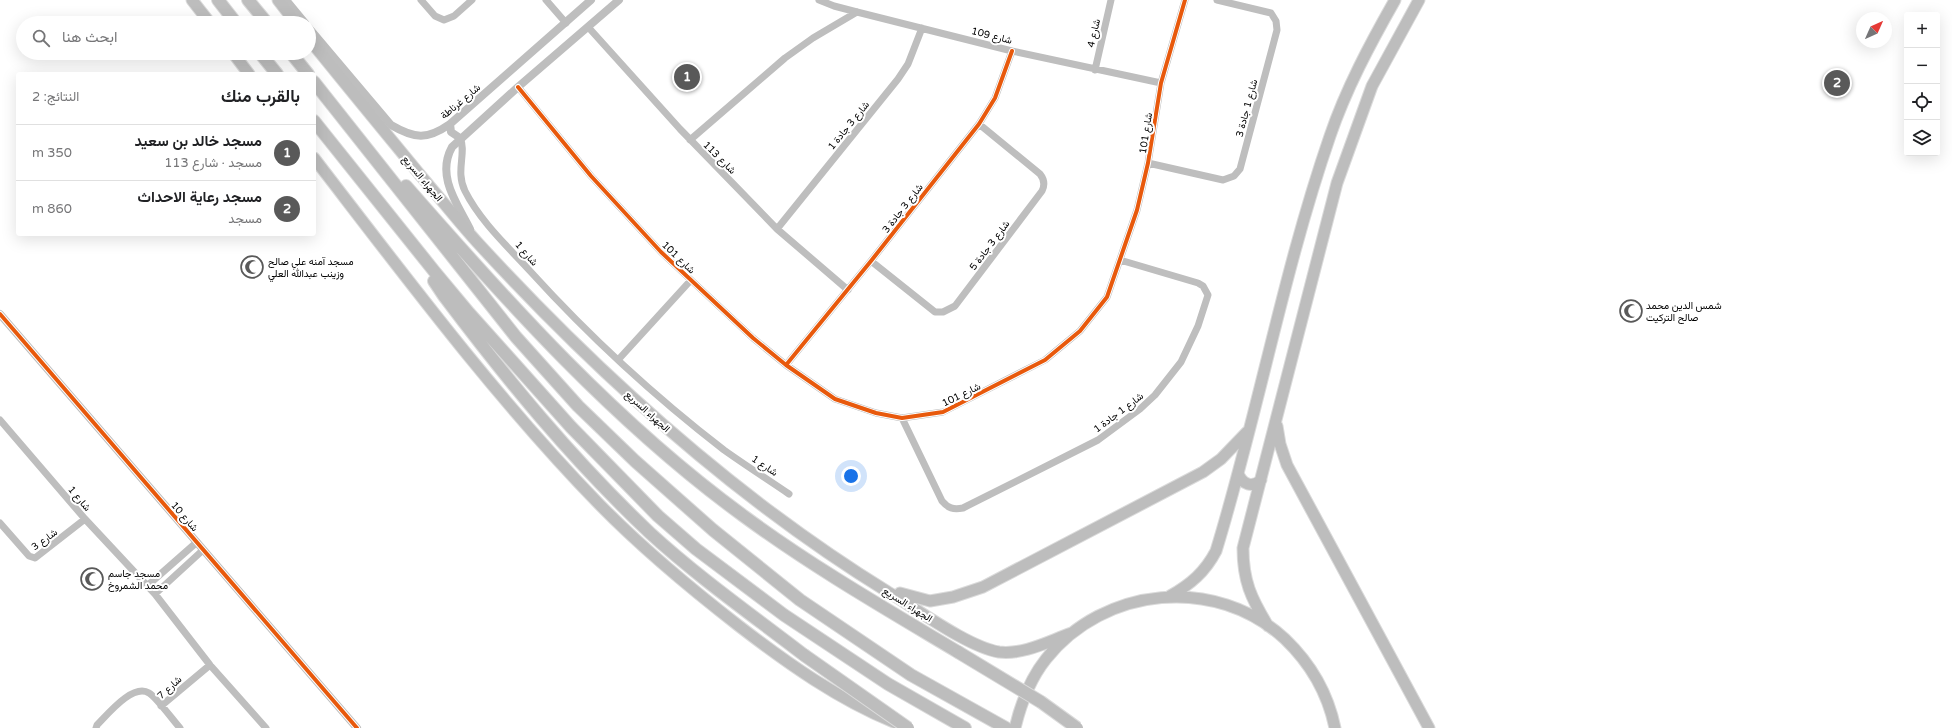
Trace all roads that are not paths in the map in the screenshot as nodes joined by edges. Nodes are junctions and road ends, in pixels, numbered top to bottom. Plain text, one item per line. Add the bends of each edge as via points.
1 (192, 0) edge
2 (218, 0) edge
3 (248, 0) edge
4 (278, 0) edge
5 (286, 0) edge
6 (421, 0) edge
7 (472, 0) edge
8 (546, 0) edge
9 (591, 0) edge
10 (619, 0) edge
11 (819, 0) edge
12 (1111, 0) edge
13 (1185, 0) edge
14 (1217, 0) edge
15 (1395, 0) edge
16 (1419, 0) edge
17 (856, 12) junction
18 (205, 16) edge
19 (231, 16) edge
20 (261, 16) edge
21 (291, 16) edge
22 (299, 16) edge
23 (566, 23) junction
24 (589, 28) junction
25 (922, 28) junction
26 (316, 36) edge
27 (316, 47) edge
28 (1012, 50) junction
29 (238, 60) edge
30 (266, 60) edge
31 (297, 60) edge
32 (1095, 70) junction
33 (247, 72) edge
34 (275, 72) edge
35 (306, 72) edge
36 (316, 83) edge
37 (316, 84) edge
38 (1161, 84) junction
39 (518, 87) junction
40 (316, 123) edge
41 (450, 124) junction
42 (979, 124) junction
43 (460, 138) junction
44 (690, 140) junction
45 (316, 161) edge
46 (1148, 163) junction
47 (777, 229) junction
48 (476, 241) junction
49 (420, 253) junction
50 (1120, 260) junction
51 (871, 261) junction
52 (691, 280) junction
53 (848, 290) junction
54 (0, 314) edge
55 (618, 360) junction
56 (786, 365) junction
57 (902, 418) junction
58 (0, 420) edge
59 (1276, 421) junction
60 (1249, 430) junction
61 (1238, 474) junction
62 (1261, 480) junction
63 (789, 494) dead end
64 (85, 519) junction
65 (0, 523) edge
66 (197, 542) junction
67 (203, 550) junction
68 (148, 586) junction
69 (878, 586) junction
70 (155, 594) junction
71 (1170, 596) junction
72 (1268, 626) junction
73 (1072, 632) junction
74 (210, 665) junction
75 (161, 706) junction
76 (96, 728) edge
77 (180, 728) edge
78 (266, 728) edge
79 (357, 728) edge
80 (908, 728) edge
81 (965, 728) edge
82 (1006, 728) edge
83 (1015, 728) edge
84 (1077, 728) edge
85 (1335, 728) edge
86 (1429, 728) edge

1 - 18 main road
2 - 19 highway
3 - 20 highway
4 - 21 main road
5 - 22 street
6 - 7 street via 435,16 444,20 454,16
8 - 23 street
9 - 23 street, شارع غرناطة
10 - 24 street
11 - 17 street, شارع 109
12 - 32 street, شارع 4
13 - 38 street, شارع 101
14 - 46 street, شارع 1 جادة 3 via 1271,13 1277,24 1240,169 1234,176 1223,180
15 - 60 main road via 1358,68 1330,135
16 - 59 main road via 1372,86 1336,183
17 - 25 street, شارع 109
17 - 44 street via 785,58
23 - 41 street, شارع غرناطة
24 - 39 street
24 - 44 street, شارع 113
25 - 28 street, شارع 109
25 - 47 street, شارع 3 جادة 1 via 908,64 898,79
26 - 41 street, شارع غرناطة via 391,125 409,134 424,136
27 - 48 main road, الجهراء السريع
28 - 32 street, شارع 109
28 - 42 street, شارع 3 جادة 3 via 995,98
29 - 33 main road
30 - 34 highway
31 - 35 highway
32 - 38 street, شارع 109
36 - 84 highway, bridge via 495,287 635,428 744,517 801,557 1041,702
37 - 82 highway via 516,337 578,406 635,461 776,582 911,675
38 - 46 street, شارع 101
39 - 43 street
39 - 52 street, شارع 101 via 591,176 661,252
40 - 49 highway
41 - 43 street via 451,132
42 - 51 street, شارع 3 جادة 3
42 - 51 street, شارع 3 جادة 5 via 1040,174 1044,185 955,306 943,312 935,312
43 - 48 street via 450,151 445,173 455,201
43 - 55 street, شارع 1 via 460,179 474,206 573,319
44 - 47 street, شارع 113
45 - 80 main road via 439,318 549,450 600,505 642,545 723,614 771,650 871,713
46 - 50 street, شارع 101 via 1137,210
47 - 53 street, شارع 113
48 - 69 main road, الجهراء السريع via 559,328 636,401 718,472 794,530
49 - 80 highway, bridge via 444,296 514,388 556,437 651,534 727,598
49 - 81 highway via 469,313 556,410 658,516 696,549 814,635 888,684
50 - 57 street, شارع 101 via 1107,297 1080,331 1045,360 943,412
50 - 57 street, شارع 1 جادة 1 via 1198,283 1208,295 1198,326 1181,362 1155,395 1107,434 955,510 947,507 942,501
51 - 53 street, شارع 3 جادة 3
52 - 55 street
52 - 56 street, شارع 101
53 - 56 street, شارع 3 جادة 3
54 - 66 street, شارع 10
55 - 63 street, شارع 1 via 654,394 725,450
56 - 57 street, شارع 101 via 835,399 876,413
58 - 64 street, شارع 1
59 - 62 main road
59 - 86 main road via 1287,465
60 - 61 main road
60 - 69 main road via 1221,459 1203,472 983,587 953,597 930,601 912,598
61 - 62 main road via 1242,481 1250,485
61 - 71 main road via 1216,551 1194,581
62 - 72 main road via 1243,548 1243,568 1249,590
64 - 65 street, شارع 3 via 35,558 29,556
64 - 68 street, شارع 1
66 - 67 street, شارع 10
66 - 68 street
67 - 70 street
67 - 79 street, شارع 10
68 - 70 street, شارع 1
69 - 73 main road, الجهراء السريع via 963,638 999,652 1021,652
70 - 74 street, شارع 1
71 - 72 main road via 1196,597 1222,603 1246,612
71 - 73 main road via 1128,602 1089,620
72 - 85 main road via 1291,645 1310,668 1324,694
73 - 83 main road via 1045,660 1035,676 1026,693
74 - 75 street, شارع 7
74 - 78 street, شارع 1
75 - 76 street via 150,693 141,690 132,692
75 - 77 street, شارع 7

